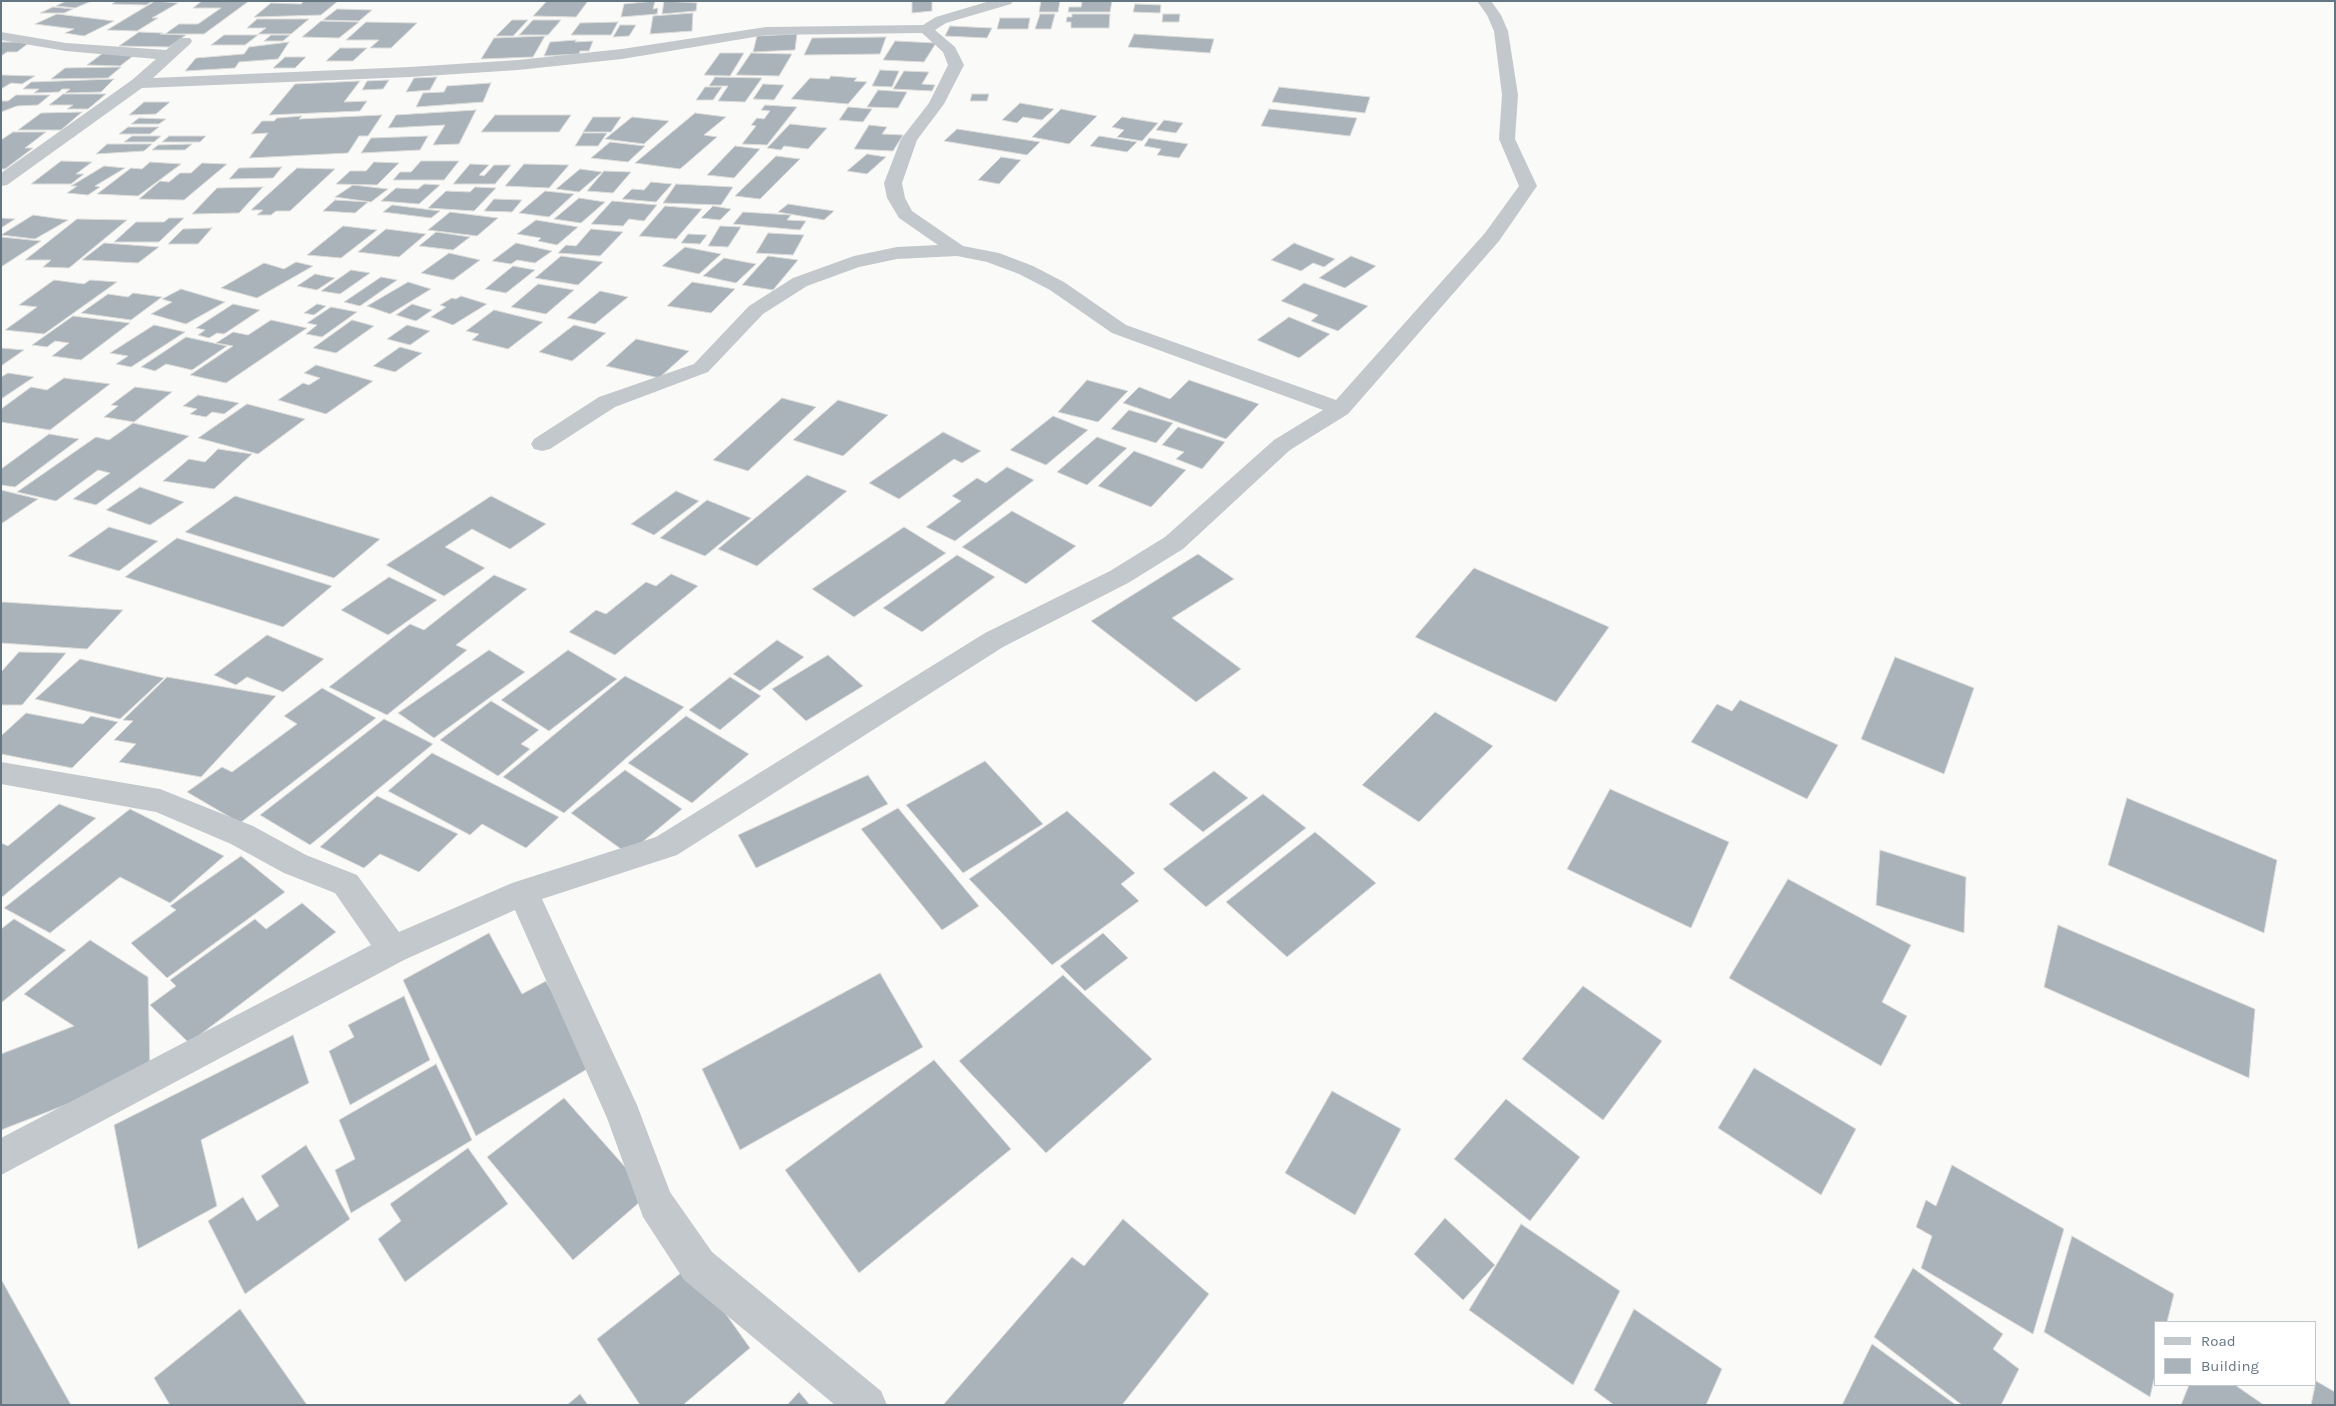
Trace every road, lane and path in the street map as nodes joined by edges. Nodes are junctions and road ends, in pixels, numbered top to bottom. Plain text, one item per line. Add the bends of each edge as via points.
1 (1006, 1) edge
2 (1484, 1) edge
3 (926, 29) junction
4 (1, 36) edge
5 (185, 41) dead end
6 (167, 55) junction
7 (138, 83) junction
8 (1, 181) edge
9 (957, 250) junction
10 (1340, 409) junction
11 (542, 444) dead end
12 (1, 772) edge
13 (523, 892) junction
14 (393, 950) junction
15 (1, 1157) edge
16 (867, 1405) edge

1 - 3 street via 941,20
2 - 10 street via 1501,31 1510,95 1507,139 1528,186 1492,237
3 - 7 street via 766,31 622,54 518,65
3 - 9 street via 950,50 956,65 936,104 909,139 893,183 904,214
4 - 6 street via 66,47
5 - 6 street
6 - 7 street
7 - 8 street
9 - 10 street via 992,257 1026,270 1057,286 1119,329
9 - 11 street via 897,253 854,262 800,282 756,310 701,368 607,402
10 - 13 street via 1282,446 1174,543 1119,577 994,640 666,846
12 - 14 street via 160,801 242,835 295,864 346,884
13 - 14 street
13 - 16 street via 624,1117 656,1204 698,1266
14 - 15 street

